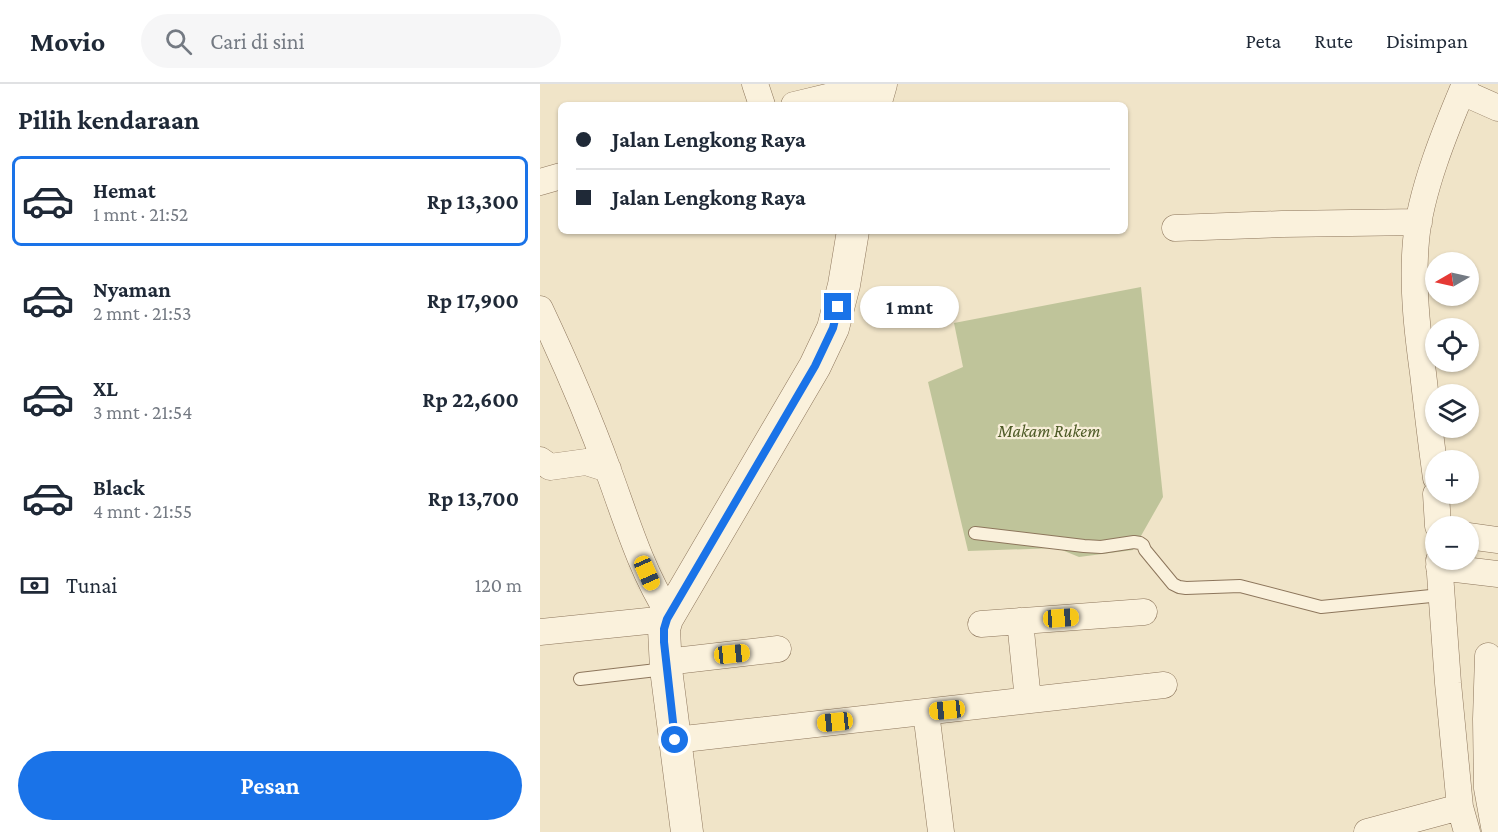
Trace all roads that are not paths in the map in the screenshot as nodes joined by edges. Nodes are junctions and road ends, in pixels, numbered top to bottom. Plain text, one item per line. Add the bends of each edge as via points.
1 (755, 84) edge
2 (881, 84) edge
3 (1464, 88) edge
4 (761, 102) edge
5 (806, 102) edge
6 (876, 102) edge
7 (1498, 108) edge
8 (558, 177) edge
9 (540, 182) edge
10 (1419, 222) junction
11 (1175, 228) dead end
12 (852, 234) edge
13 (540, 309) edge
14 (1433, 450) edge
15 (540, 460) edge
16 (608, 469) junction
17 (975, 533) dead end
18 (1479, 537) edge
19 (1498, 540) edge
20 (1439, 570) edge
21 (1477, 570) edge
22 (1498, 574) edge
23 (1441, 595) junction
24 (1144, 612) dead end
25 (668, 616) junction
26 (1020, 621) junction
27 (981, 624) dead end
28 (540, 632) edge
29 (778, 649) dead end
30 (1488, 656) dead end
31 (666, 665) junction
32 (580, 679) dead end
33 (1164, 685) dead end
34 (1028, 700) junction
35 (926, 712) junction
36 (675, 740) junction
37 (1460, 807) junction
38 (687, 832) edge
39 (940, 832) edge
40 (1367, 832) edge
41 (1467, 832) edge
42 (1495, 832) edge

1 - 4 street
2 - 5 street
2 - 6 street
3 - 7 street
3 - 10 street via 1436,160
8 - 9 street
10 - 11 street
10 - 14 street via 1417,325
12 - 25 street via 833,328 815,366
13 - 16 street
15 - 16 street via 550,467 586,462
16 - 25 street via 638,552
17 - 23 lane via 1101,547 1134,542 1143,545 1169,580 1179,587 1240,586 1321,607
18 - 19 street
20 - 23 street
21 - 22 street
23 - 37 street
24 - 26 street
25 - 28 street
25 - 31 street via 664,629
26 - 27 street
26 - 34 street
29 - 31 street
30 - 42 street via 1487,789
31 - 32 lane
31 - 36 street
33 - 34 street
34 - 35 street
35 - 36 street
35 - 39 street
36 - 38 street
37 - 40 street
37 - 41 street

